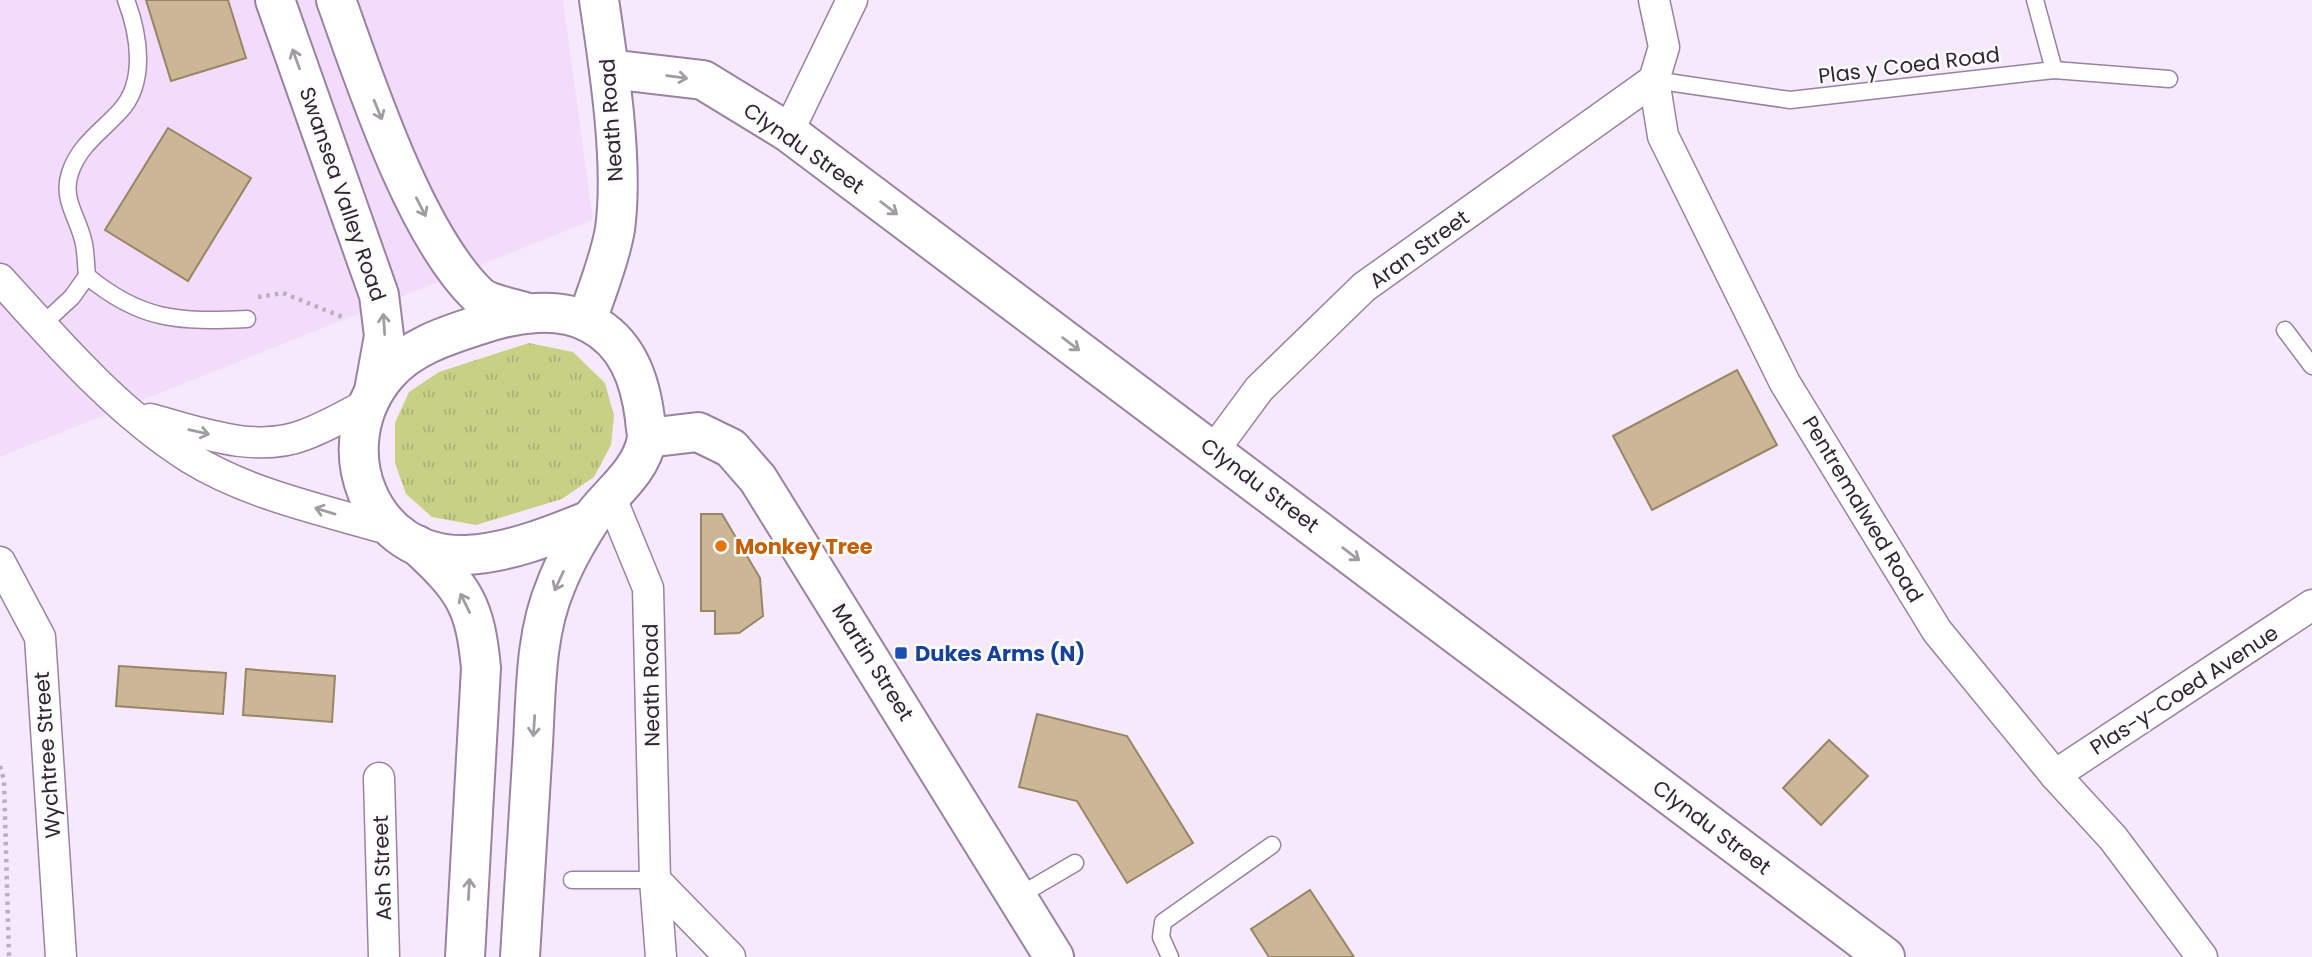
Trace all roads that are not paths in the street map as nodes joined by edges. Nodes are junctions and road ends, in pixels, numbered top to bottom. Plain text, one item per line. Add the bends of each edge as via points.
1 (126, 0) edge
2 (275, 0) edge
3 (336, 0) edge
4 (599, 0) edge
5 (852, 0) edge
6 (1654, 0) edge
7 (2035, 0) edge
8 (609, 69) junction
9 (2054, 69) junction
10 (2169, 79) dead end
11 (1654, 80) junction
12 (788, 132) junction
13 (87, 276) junction
14 (0, 279) edge
15 (530, 314) junction
16 (247, 319) road end
17 (587, 321) junction
18 (42, 325) junction
19 (2285, 330) dead end
20 (2312, 366) edge
21 (371, 398) junction
22 (133, 415) junction
23 (647, 438) junction
24 (1214, 450) junction
25 (601, 509) junction
26 (403, 537) junction
27 (0, 562) edge
28 (2312, 606) edge
29 (2055, 775) junction
30 (379, 778) dead end
31 (1272, 845) dead end
32 (1075, 863) dead end
33 (572, 880) dead end
34 (655, 880) junction
35 (1017, 897) junction
36 (61, 957) edge
37 (384, 957) edge
38 (465, 957) edge
39 (520, 957) edge
40 (661, 957) edge
41 (730, 957) edge
42 (1054, 957) edge
43 (1170, 957) edge
44 (1885, 957) edge
45 (2202, 957) edge

1 - 13 lane via 138,46 138,82 122,110 92,136 71,172 66,196 84,243
21 -> 2 main road, Swansea Valley Road via 384,336 379,295
3 -> 15 main road via 392,145 449,261 480,297
4 - 8 main road, Neath Road
5 - 12 street
6 - 11 street, Pentremalwed Road via 1664,47
7 - 9 lane
8 -> 12 main road, Clyndu Street via 703,80
8 - 17 main road, Neath Road via 615,230
9 - 10 lane, Plas y Coed Road
9 - 11 lane, Plas y Coed Road via 1790,100
11 - 24 street, Aran Street via 1364,287 1259,388
11 - 29 street, Pentremalwed Road via 1663,136 1786,383 1937,631
12 -> 24 main road, Clyndu Street
13 - 16 lane via 131,307 156,316 191,322
13 - 18 lane
14 - 18 street
15 - 17 main road
15 - 21 main road via 497,319 410,353
17 - 23 main road via 614,338 630,364 641,390
18 - 22 street
19 - 20 lane
22 -> 21 street via 239,441 274,442 302,436
21 - 26 main road, Swansea Valley Road via 356,444 360,470 364,487
26 -> 22 street via 262,492 191,459
23 - 25 main road via 630,474
23 - 35 main road, Martin Street via 698,432 731,448 758,479
24 -> 44 main road, Clyndu Street
25 - 26 main road via 499,550 464,555
25 - 34 street, Neath Road via 648,588
25 -> 39 main road via 555,587 538,658
38 -> 26 main road, Swansea Valley Road via 481,668 477,626 455,580
27 - 36 street, Wychtree Street via 40,637
28 - 29 street, Plas-y-Coed Avenue
29 - 45 street, Pentremalwed Road via 2113,838
30 - 37 street, Ash Street
31 - 43 lane via 1163,922 1161,937
32 - 35 lane
33 - 34 lane
34 - 40 street, Neath Road
34 - 41 street
35 - 42 main road, Martin Street

